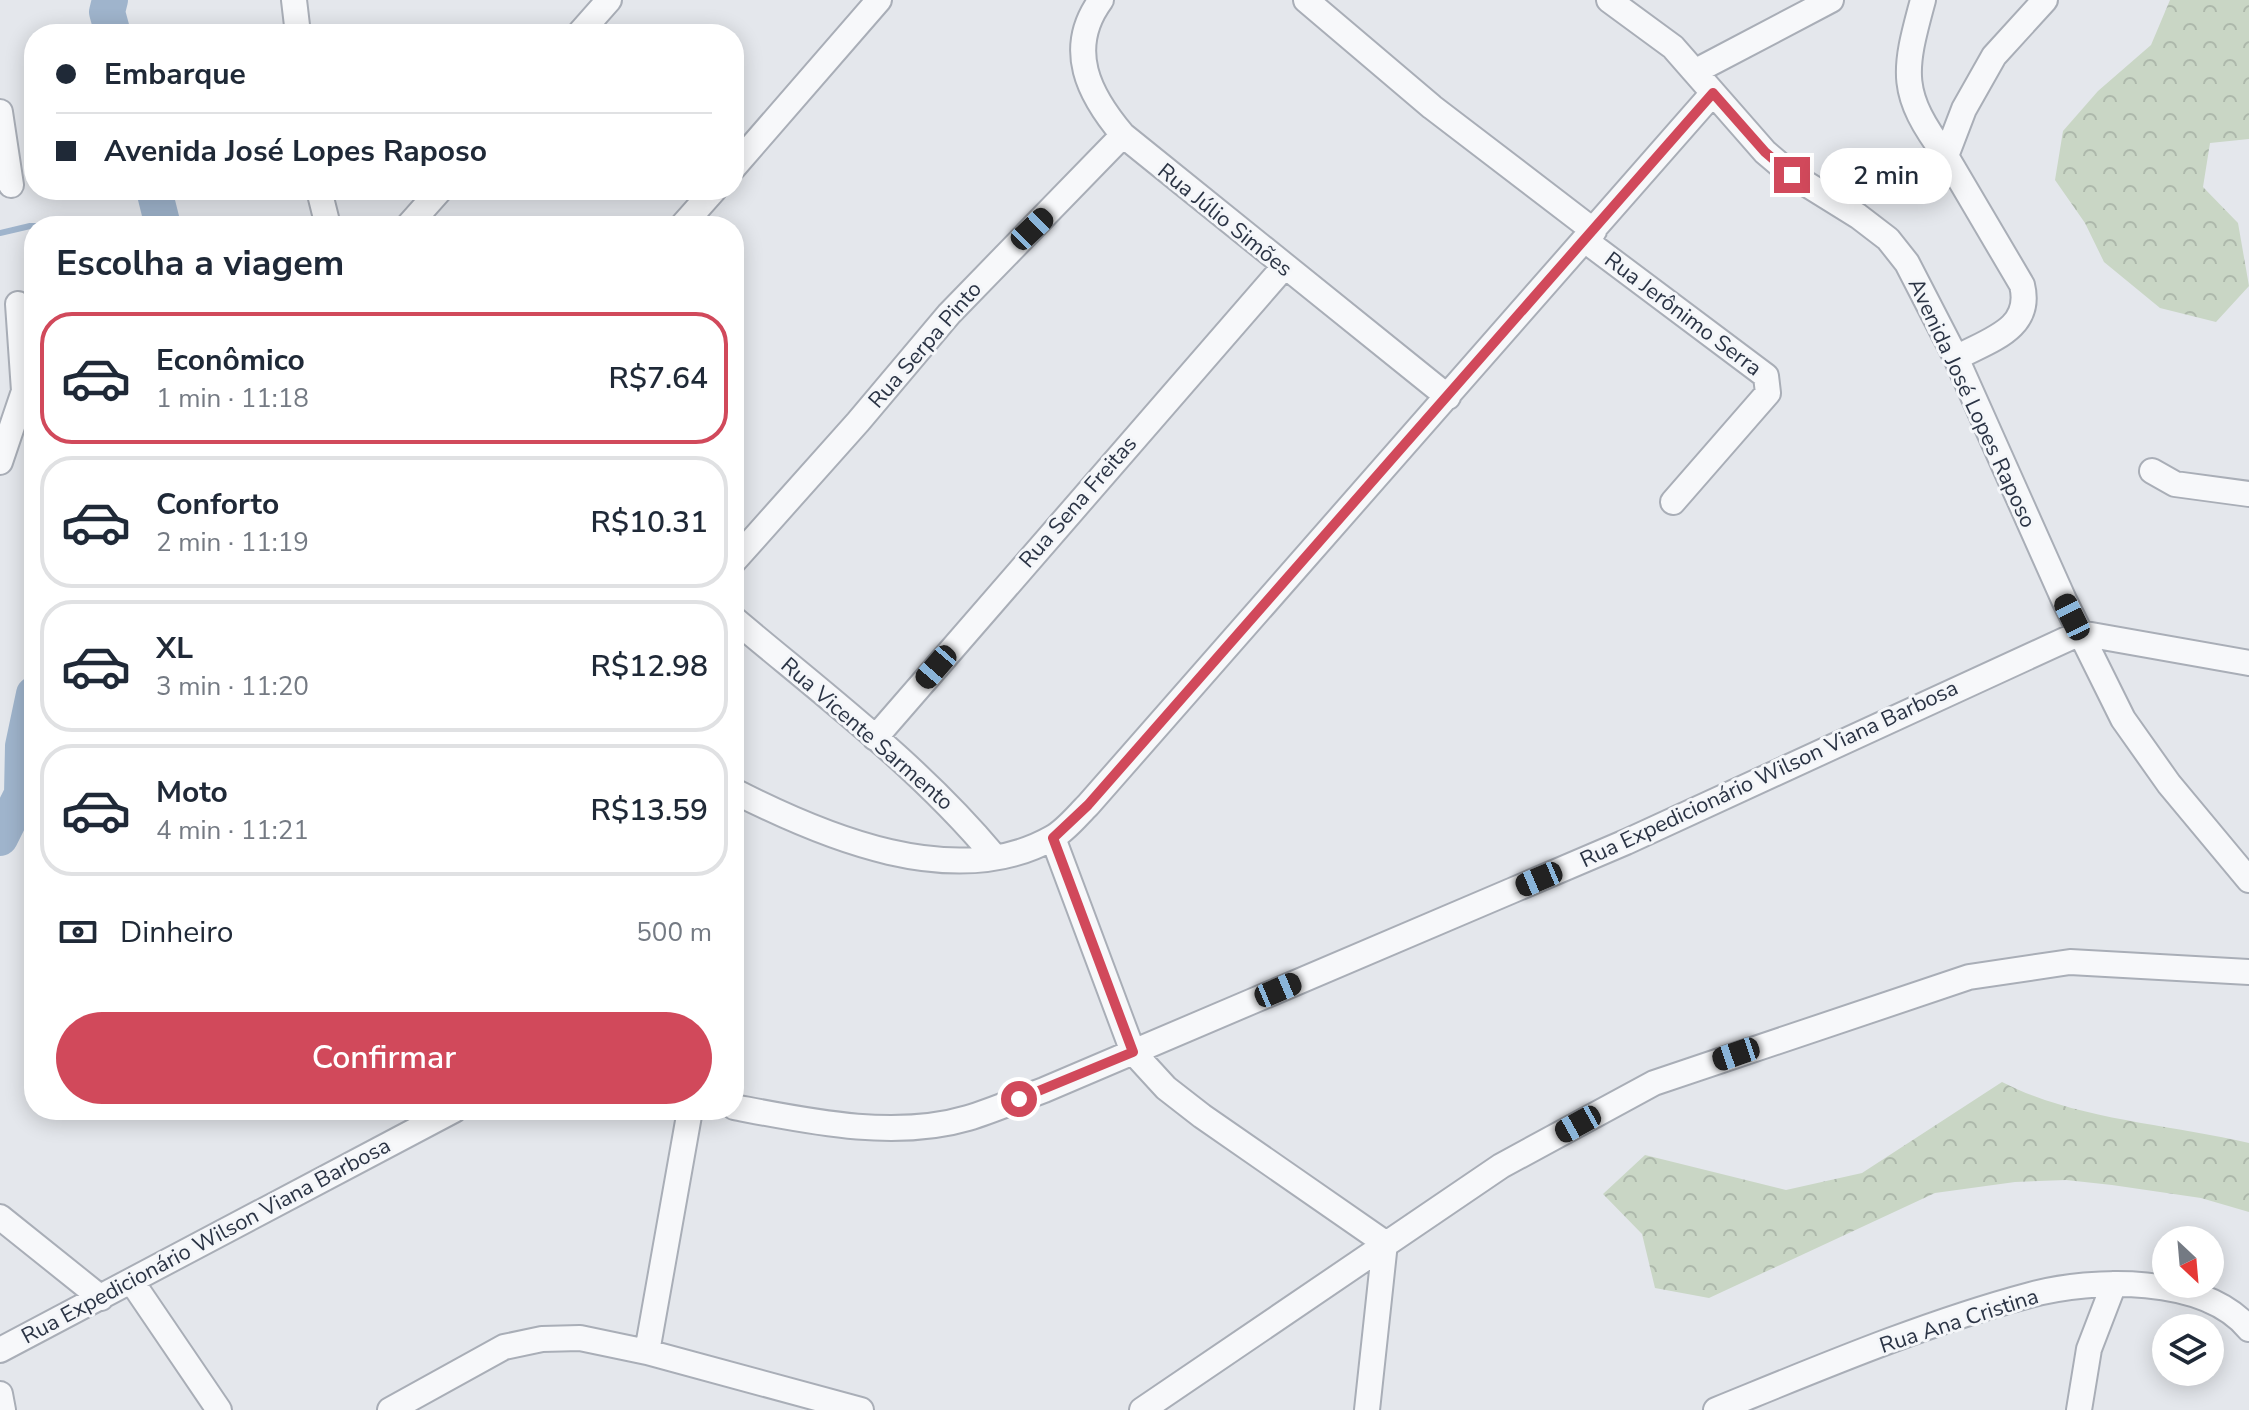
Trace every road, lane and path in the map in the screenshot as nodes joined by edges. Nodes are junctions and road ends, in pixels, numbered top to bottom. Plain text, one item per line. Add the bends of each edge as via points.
1 (294, 0) edge
2 (609, 0) edge
3 (879, 0) edge
4 (1101, 0) edge
5 (1306, 0) edge
6 (1609, 0) edge
7 (1831, 0) edge
8 (1923, 0) edge
9 (2045, 0) edge
10 (297, 24) edge
11 (588, 24) edge
12 (1696, 71) junction
13 (1713, 93) junction
14 (0, 112) edge
15 (1123, 135) junction
16 (744, 155) edge
17 (1946, 156) junction
18 (11, 185) dead end
19 (431, 200) edge
20 (705, 200) edge
21 (417, 216) edge
22 (691, 216) edge
23 (1590, 236) junction
24 (1283, 268) junction
25 (18, 304) dead end
26 (1956, 358) junction
27 (1448, 397) junction
28 (5, 436) edge
29 (0, 462) edge
30 (2152, 471) dead end
31 (2249, 494) edge
32 (1673, 502) dead end
33 (744, 550) edge
34 (744, 627) edge
35 (2080, 633) junction
36 (2249, 663) edge
37 (875, 738) junction
38 (744, 796) edge
39 (1053, 838) junction
40 (994, 856) junction
41 (2249, 880) edge
42 (2249, 972) edge
43 (1133, 1052) junction
44 (744, 1109) edge
45 (435, 1120) edge
46 (688, 1120) edge
47 (0, 1217) edge
48 (1385, 1243) junction
49 (132, 1282) junction
50 (2114, 1284) junction
51 (101, 1298) junction
52 (2249, 1329) edge
53 (0, 1350) edge
54 (647, 1352) junction
55 (0, 1394) edge
56 (3, 1410) edge
57 (219, 1410) edge
58 (390, 1410) edge
59 (861, 1410) edge
60 (1142, 1410) edge
61 (1367, 1410) edge
62 (1716, 1410) edge
63 (2079, 1410) edge

1 - 10 street
2 - 11 street
3 - 16 street
4 - 15 street, Rua Júlio Simões via 1081,45 1087,82
5 - 23 street, Rua Jerônimo Serra
6 - 12 street, Avenida José Lopes Raposo via 1673,47
7 - 12 street
8 - 17 street via 1907,77 1920,122
9 - 17 street via 1994,56 1964,109
12 - 13 street, Avenida José Lopes Raposo
13 - 23 street
13 - 26 street, Avenida José Lopes Raposo via 1792,175 1888,239 1926,295
14 - 18 street
15 - 24 street, Rua Júlio Simões
15 - 33 street, Rua Serpa Pinto via 949,314
17 - 26 street via 2022,285 2026,302 2013,326
19 - 21 street
20 - 22 street
23 - 27 street
23 - 32 street, Rua Jerônimo Serra via 1766,376 1768,393
24 - 27 street, Rua Júlio Simões
24 - 37 street, Rua Sena Freitas
25 - 28 street via 24,391
26 - 35 street, Avenida José Lopes Raposo
27 - 39 street via 1088,805
28 - 29 street
30 - 31 street via 2175,484
34 - 37 street, Rua Vicente Sarmento
35 - 36 street
35 - 41 street, Avenida José Lopes Raposo via 2123,719
35 - 43 street, Rua Expedicionário Wilson Viana Barbosa via 1626,842
37 - 40 street, Rua Vicente Sarmento via 963,819
38 - 40 street via 813,830 866,846 948,860
39 - 40 street
39 - 43 street
42 - 48 street via 2070,962 1969,977 1654,1083 1501,1166
43 - 44 street, Rua Expedicionário Wilson Viana Barbosa via 945,1123 835,1127
43 - 48 street via 1202,1116
45 - 49 street, Rua Expedicionário Wilson Viana Barbosa
46 - 54 street
47 - 51 street
48 - 60 street
48 - 61 street
49 - 51 street, Rua Expedicionário Wilson Viana Barbosa
49 - 57 street
50 - 52 street, Rua Ana Cristina via 2187,1291 2218,1302
50 - 62 street, Rua Ana Cristina via 2033,1294
50 - 63 street via 2089,1349
51 - 53 street, Rua Expedicionário Wilson Viana Barbosa
54 - 58 street via 580,1338 504,1347
54 - 59 street
55 - 56 street

